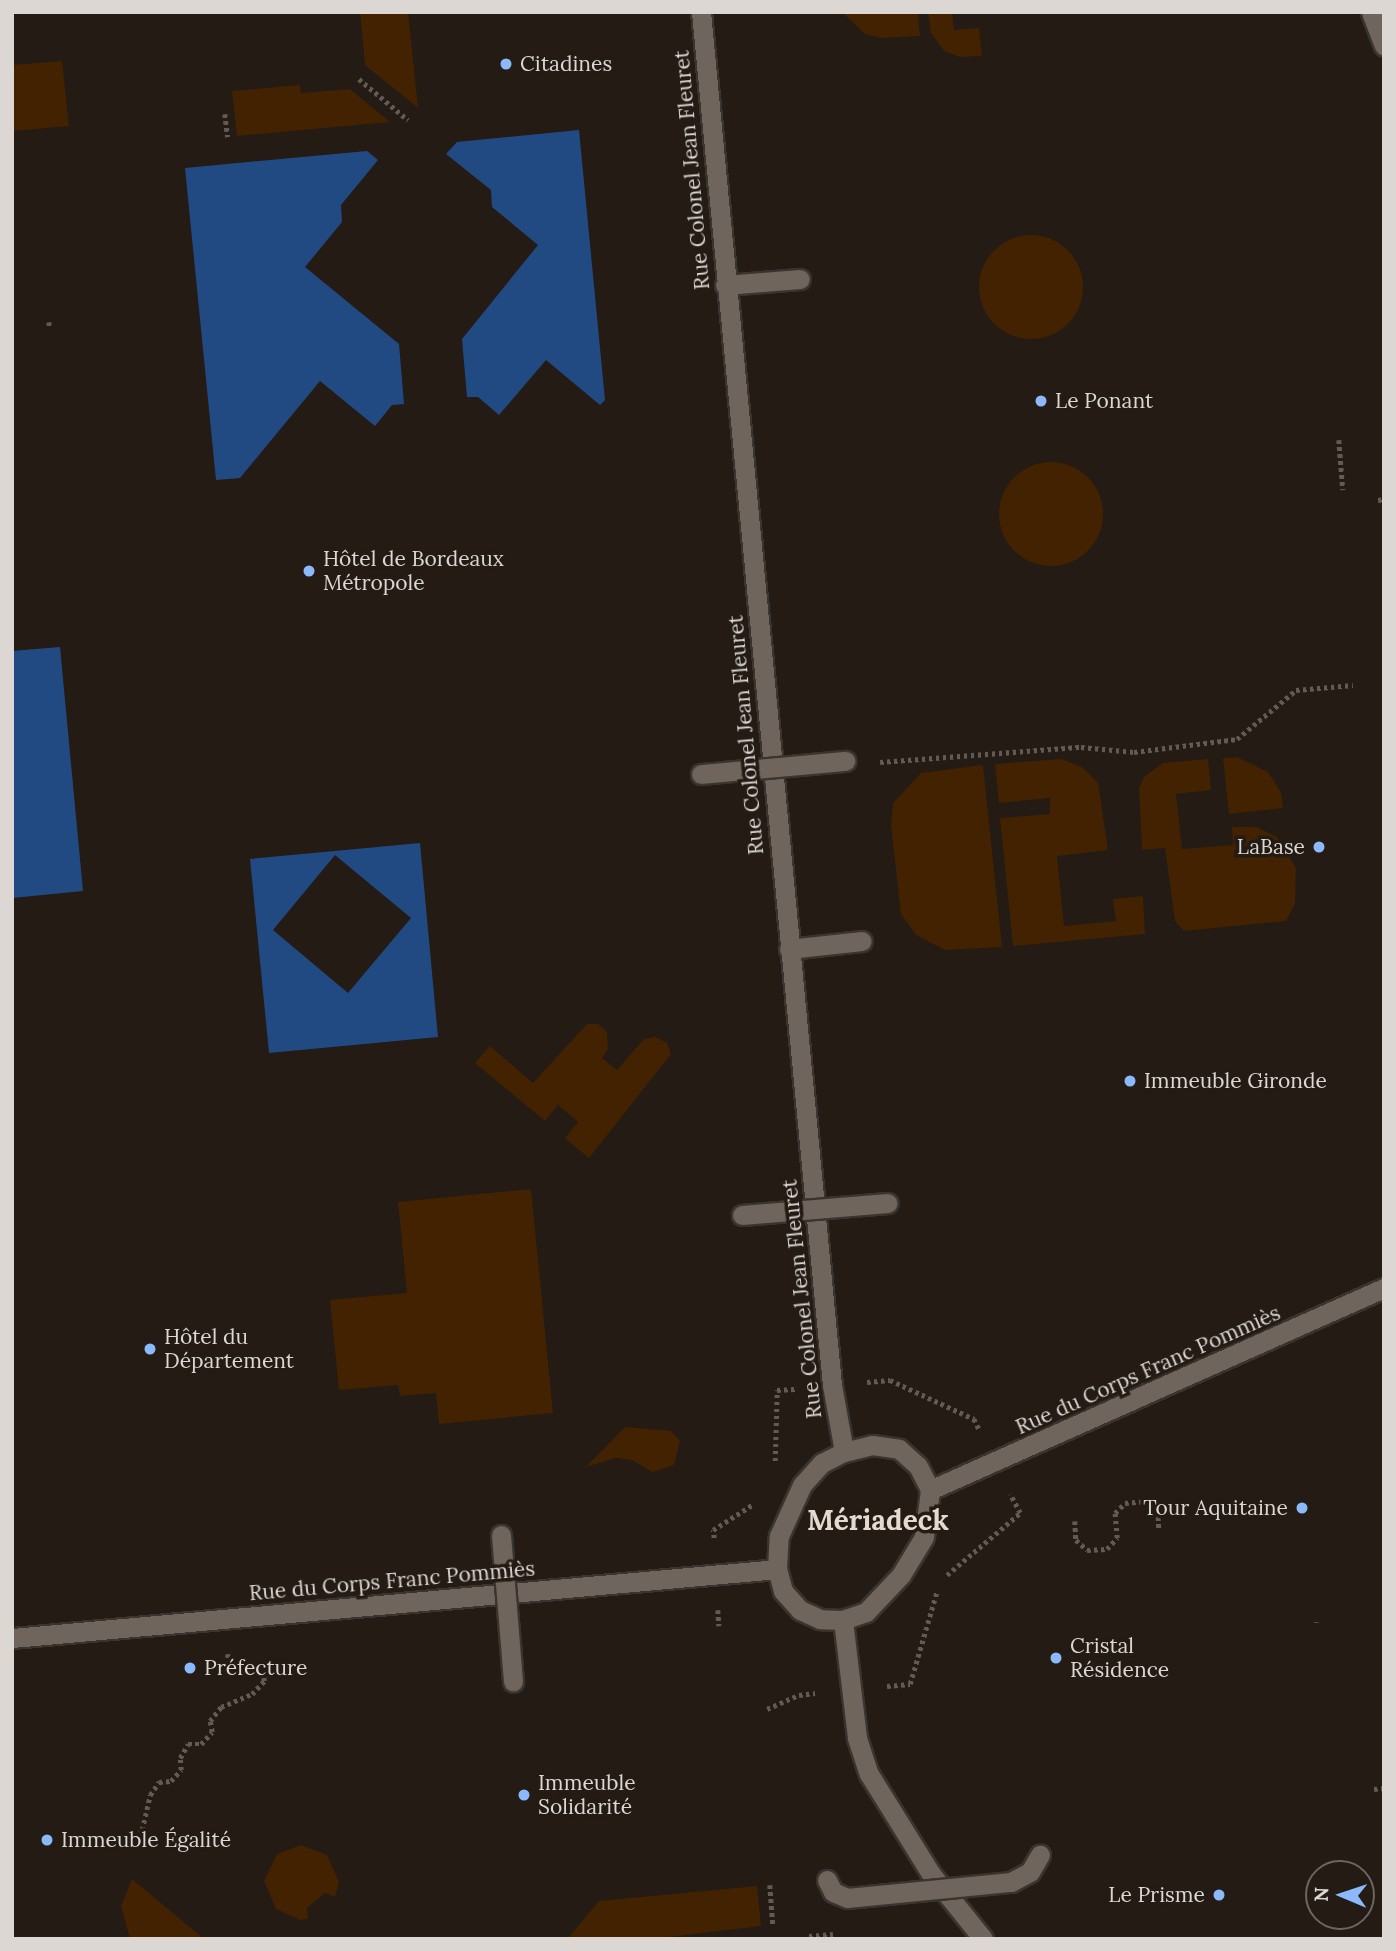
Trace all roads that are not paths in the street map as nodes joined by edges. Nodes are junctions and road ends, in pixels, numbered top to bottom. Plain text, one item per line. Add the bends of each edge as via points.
1 (701, 12) edge
2 (1371, 12) edge
3 (1384, 46) edge
4 (800, 279) dead end
5 (725, 285) junction
6 (845, 761) road end
7 (701, 774) dead end
8 (862, 941) dead end
9 (789, 949) junction
10 (888, 1203) dead end
11 (742, 1215) dead end
12 (1383, 1289) edge
13 (844, 1452) junction
14 (930, 1490) junction
15 (502, 1535) dead end
16 (777, 1569) junction
17 (843, 1620) junction
18 (12, 1638) edge
19 (513, 1682) dead end
20 (1040, 1855) dead end
21 (827, 1880) dead end
22 (983, 1939) edge

1 - 5 street, Rue Colonel Jean Fleuret
2 - 3 street
4 - 5 street
5 - 9 street, Rue Colonel Jean Fleuret
6 - 7 street, bridge
8 - 9 street
9 - 13 street, Rue Colonel Jean Fleuret via 832,1385
10 - 11 street, bridge
12 - 14 street, Rue du Corps Franc Pommiès via 995,1465
13 - 14 street via 872,1446 899,1449 918,1466
13 - 16 street via 821,1463 790,1507 779,1536
14 - 17 street via 924,1538 901,1575 866,1612
15 - 19 street, bridge
16 - 17 street via 783,1591 800,1610 820,1619
16 - 18 street, Rue du Corps Franc Pommiès
17 - 22 street via 857,1738 869,1774 932,1874
20 - 21 street, bridge via 1030,1872 1011,1882 847,1898 833,1892

